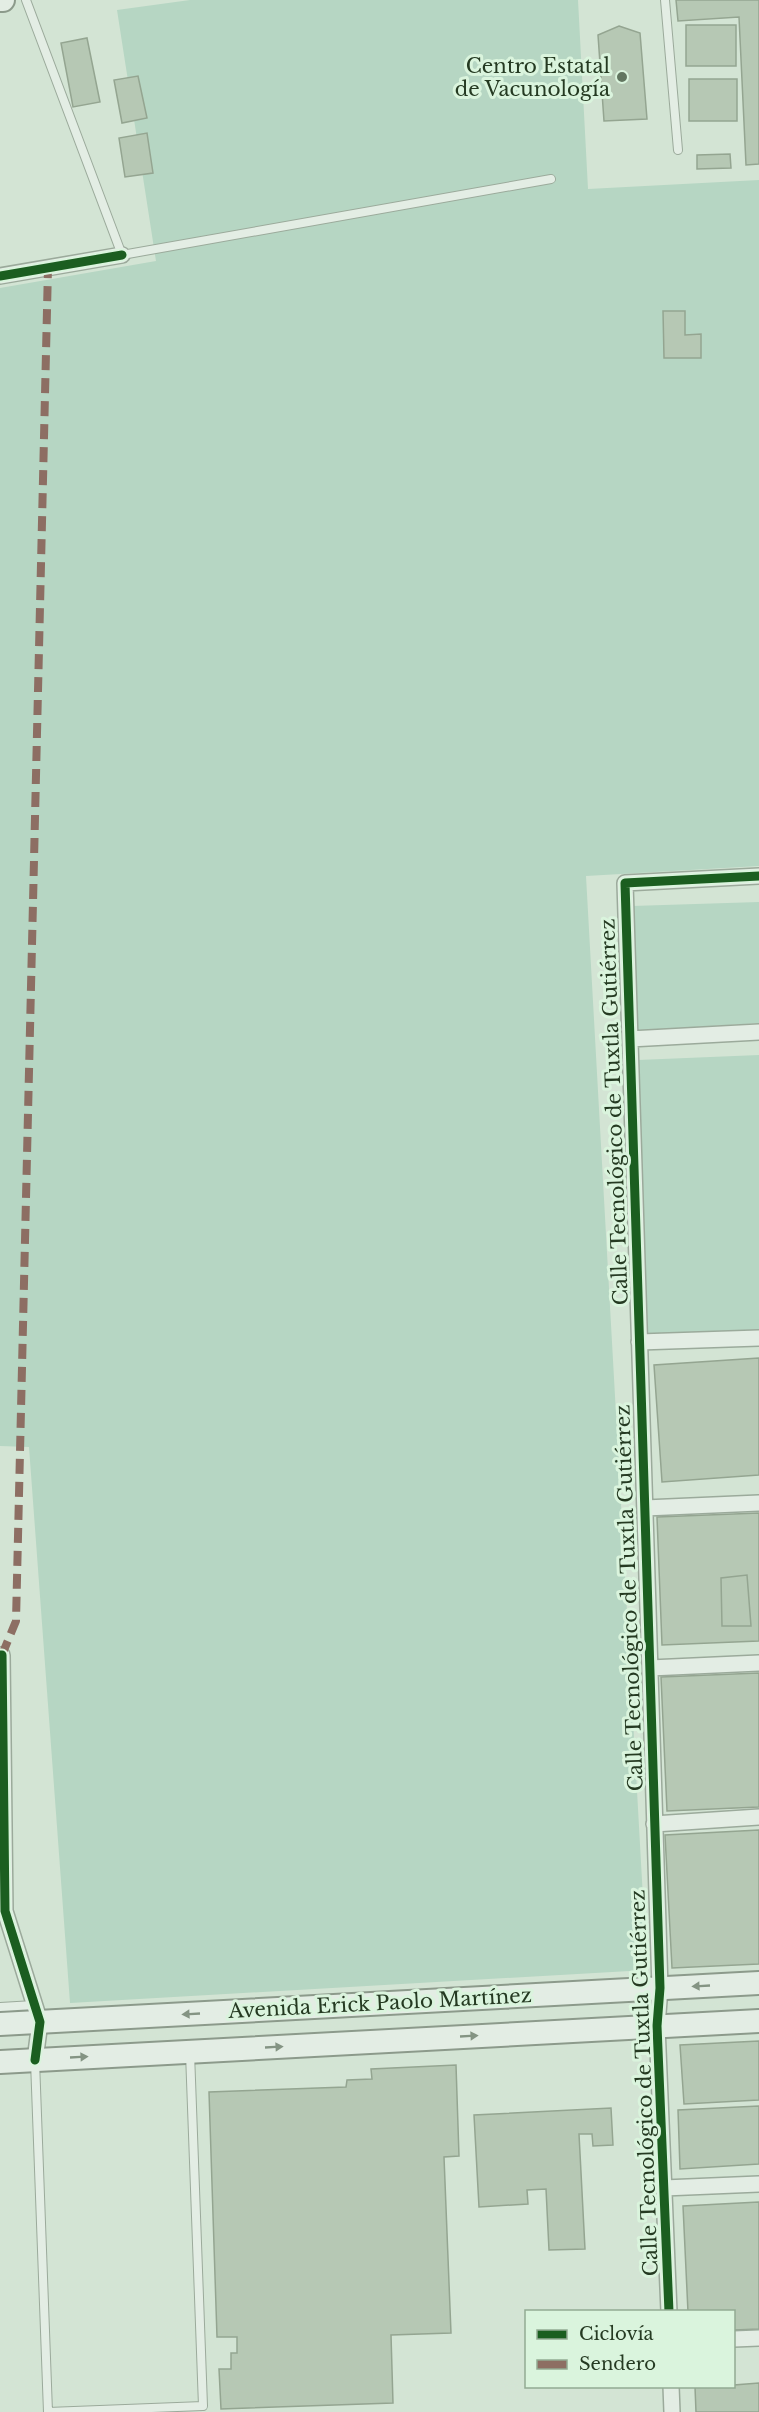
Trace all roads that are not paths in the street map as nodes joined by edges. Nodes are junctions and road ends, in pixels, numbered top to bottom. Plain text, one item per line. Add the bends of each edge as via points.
1 (26, 0) edge
2 (665, 0) edge
3 (678, 150) dead end
4 (551, 179) dead end
5 (123, 255) junction
6 (0, 276) edge
7 (759, 876) edge
8 (759, 1032) edge
9 (630, 1039) junction
10 (759, 1338) edge
11 (639, 1341) junction
12 (759, 1503) edge
13 (645, 1508) junction
14 (0, 1655) edge
15 (759, 1663) edge
16 (650, 1668) junction
17 (759, 1817) edge
18 (654, 1824) junction
19 (2, 1911) edge
20 (759, 1983) edge
21 (660, 1988) junction
22 (0, 2007) edge
23 (37, 2014) junction
24 (759, 2021) edge
25 (0, 2024) edge
26 (657, 2026) junction
27 (190, 2052) junction
28 (35, 2060) junction
29 (0, 2062) edge
30 (759, 2184) edge
31 (664, 2188) junction
32 (669, 2310) edge
33 (759, 2338) edge
34 (735, 2339) edge
35 (671, 2388) edge
36 (672, 2412) edge

1 - 5 lane
2 - 3 lane
4 - 5 lane
5 - 6 street
7 - 9 street, Calle Tecnológico de Tuxtla Gutiérrez via 625,883
8 - 9 street
9 - 11 street, Calle Tecnológico de Tuxtla Gutiérrez
10 - 11 street
11 - 13 street, Calle Tecnológico de Tuxtla Gutiérrez
12 - 13 street
13 - 16 street, Calle Tecnológico de Tuxtla Gutiérrez
14 - 19 street
15 - 16 street
16 - 18 street, Calle Tecnológico de Tuxtla Gutiérrez
17 - 18 street
18 - 21 street, Calle Tecnológico de Tuxtla Gutiérrez
19 - 23 street
20 -> 21 main road, Avenida Erick Paolo Martínez
21 -> 23 main road, Avenida Erick Paolo Martínez
21 - 26 street, Calle Tecnológico de Tuxtla Gutiérrez
22 - 23 lane
23 - 25 main road, Avenida Erick Paolo Martínez
23 - 28 street
24 - 26 main road, Avenida Erick Paolo Martínez
27 -> 26 main road, Avenida Erick Paolo Martínez
26 - 31 street, Calle Tecnológico de Tuxtla Gutiérrez
28 -> 27 main road, Avenida Erick Paolo Martínez
27 - 28 lane via 203,2406 48,2412
28 - 29 main road, Avenida Erick Paolo Martínez
30 - 31 street
31 - 32 street, Calle Tecnológico de Tuxtla Gutiérrez
33 - 34 street
35 - 36 street

